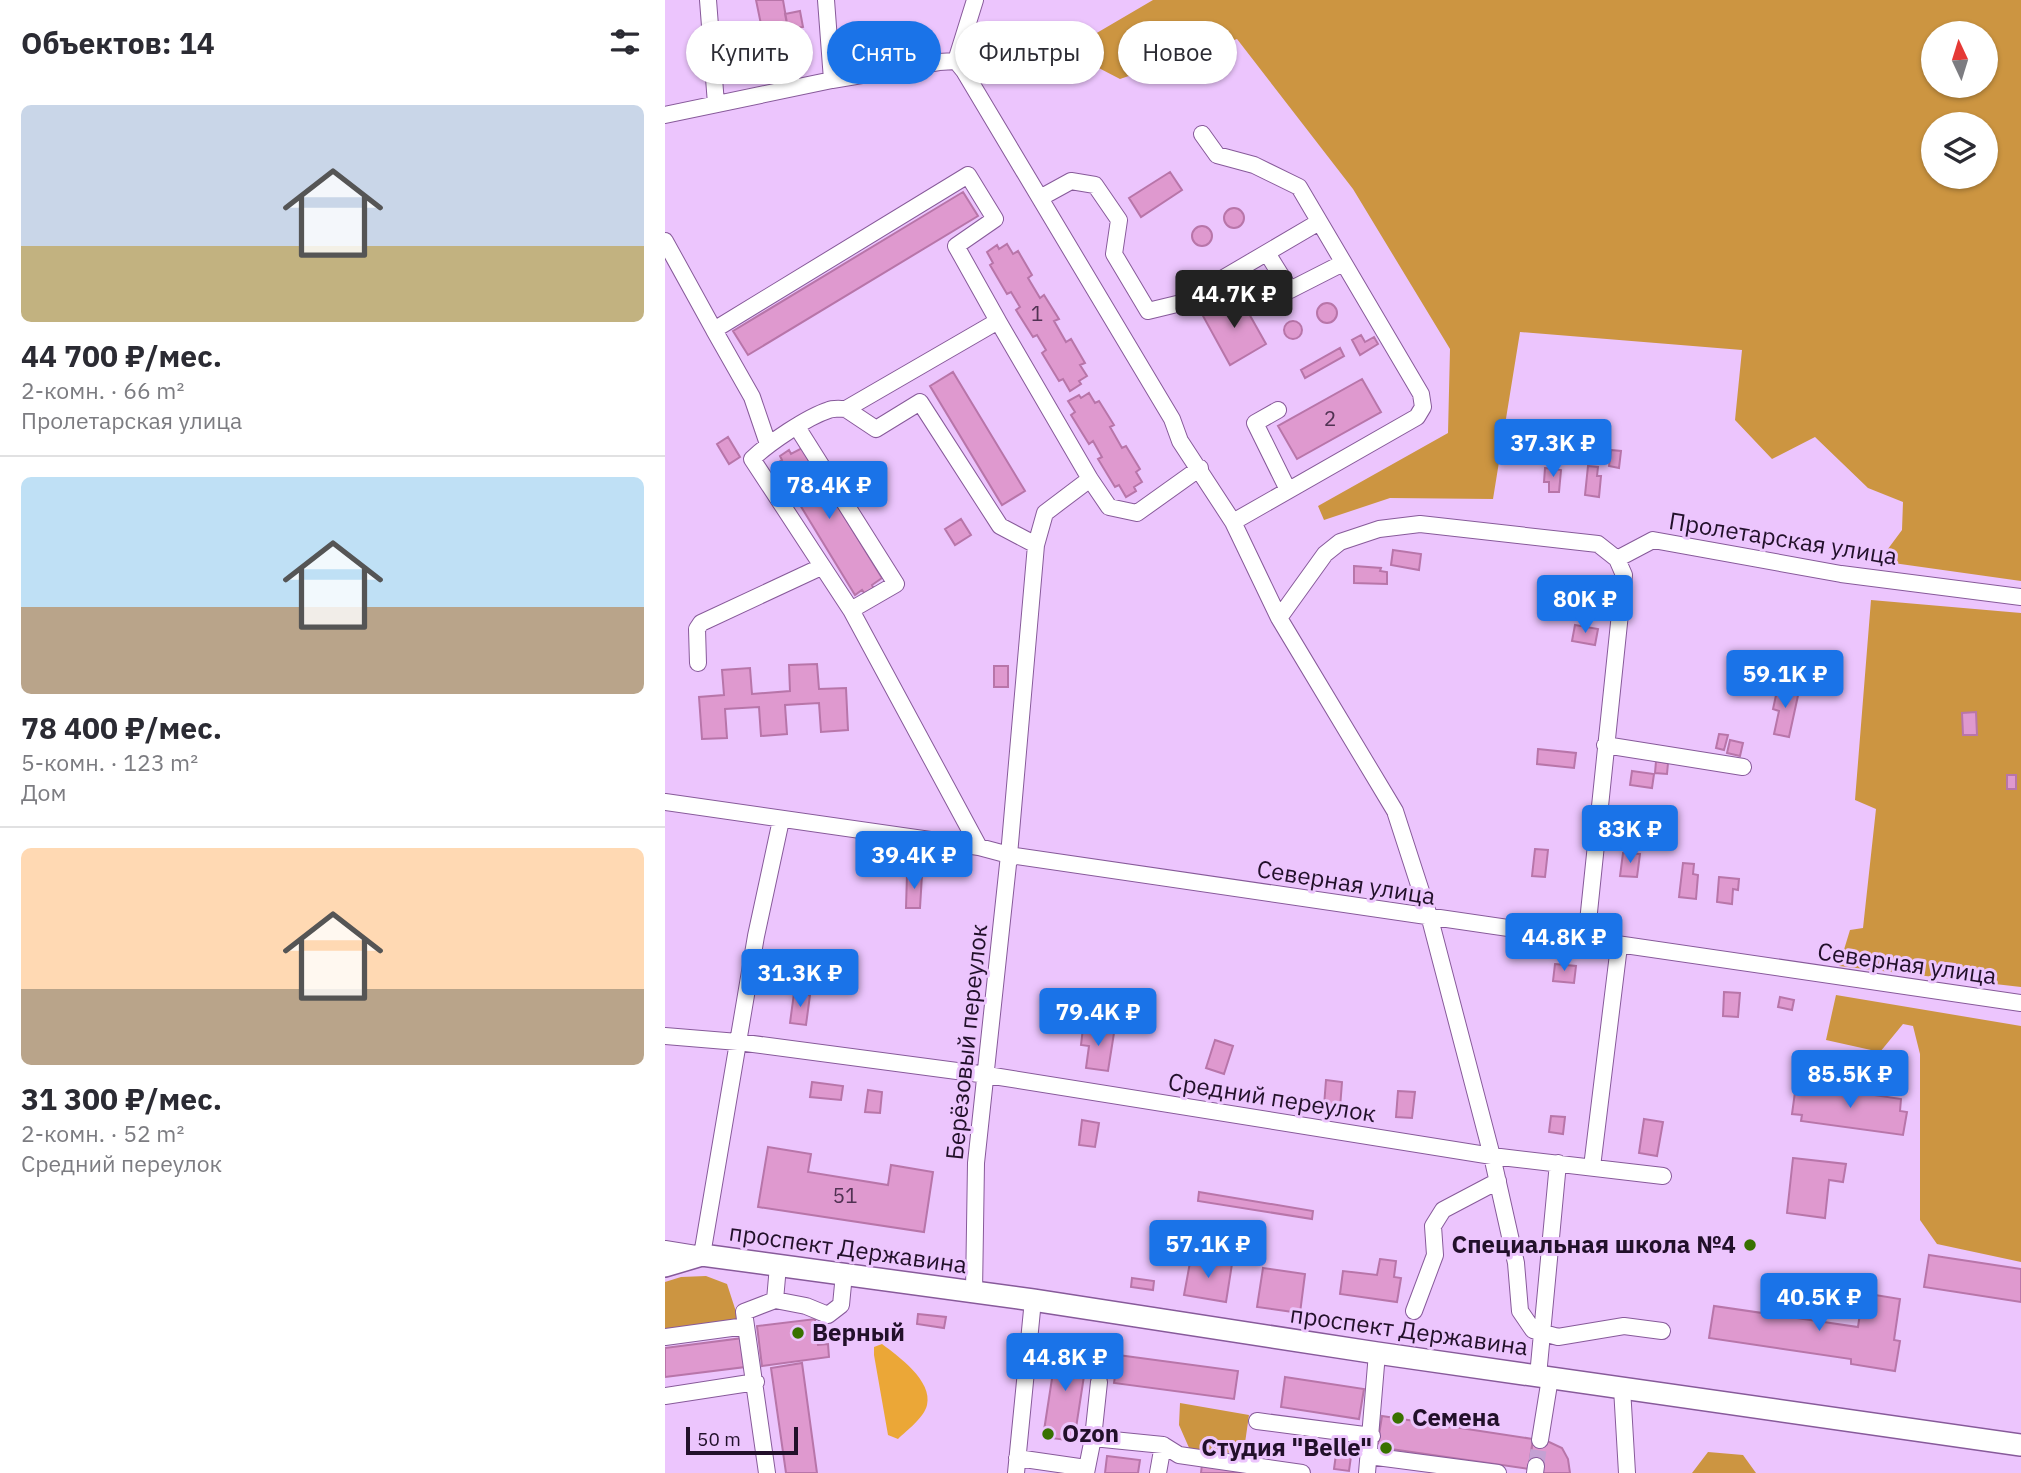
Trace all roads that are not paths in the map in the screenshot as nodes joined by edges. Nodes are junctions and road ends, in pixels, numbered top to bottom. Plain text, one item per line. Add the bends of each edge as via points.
1 (708, 0) edge
2 (826, 0) edge
3 (975, 0) edge
4 (828, 21) edge
5 (968, 21) edge
6 (827, 81) edge
7 (972, 84) edge
8 (716, 104) junction
9 (665, 115) edge
10 (1202, 134) dead end
11 (1040, 198) junction
12 (1319, 222) junction
13 (665, 241) edge
14 (1267, 253) junction
15 (1343, 262) junction
16 (998, 321) junction
17 (714, 330) junction
18 (846, 409) junction
19 (1279, 410) dead end
20 (797, 427) junction
21 (768, 444) junction
22 (1200, 468) junction
23 (1090, 479) junction
24 (1288, 490) junction
25 (1233, 522) junction
26 (1036, 545) junction
27 (1617, 559) junction
28 (821, 567) junction
29 (2021, 597) edge
30 (851, 610) junction
31 (1279, 618) junction
32 (698, 663) dead end
33 (1605, 745) junction
34 (1743, 767) dead end
35 (665, 802) edge
36 (781, 820) junction
37 (979, 847) junction
38 (1009, 855) junction
39 (1430, 919) junction
40 (1586, 941) junction
41 (1619, 946) junction
42 (2021, 1003) edge
43 (665, 1036) edge
44 (738, 1042) junction
45 (987, 1076) junction
46 (1492, 1156) junction
47 (1558, 1163) junction
48 (1592, 1167) junction
49 (1663, 1176) dead end
50 (1498, 1181) junction
51 (665, 1249) edge
52 (702, 1255) junction
53 (665, 1266) edge
54 (778, 1266) junction
55 (843, 1274) junction
56 (974, 1292) junction
57 (775, 1300) junction
58 (1033, 1300) junction
59 (1414, 1311) dead end
60 (746, 1326) junction
61 (1662, 1331) dead end
62 (1542, 1334) junction
63 (665, 1337) edge
64 (1377, 1353) junction
65 (1544, 1377) junction
66 (756, 1382) junction
67 (1100, 1382) dead end
68 (1622, 1388) junction
69 (665, 1396) edge
70 (1257, 1421) dead end
71 (1371, 1436) junction
72 (1093, 1438) junction
73 (1539, 1440) tunnel mouth
74 (1163, 1445) junction
75 (2021, 1445) edge
76 (1195, 1465) edge
77 (1368, 1465) edge
78 (1017, 1466) edge
79 (1086, 1470) edge
80 (767, 1473) edge
81 (1158, 1473) edge
82 (1302, 1473) edge
83 (1498, 1473) edge
84 (1627, 1473) edge

1 - 8 street
2 - 4 street
3 - 5 street
6 - 8 street
7 - 11 street
8 - 9 street
10 - 12 street via 1217,155 1254,165 1299,187
11 - 14 street via 1071,181 1095,185 1119,220 1114,254 1148,311 1181,303
11 - 22 street
12 - 14 street
12 - 15 street
13 - 17 street
14 - 15 street via 1290,290
15 - 24 street via 1421,394 1423,407 1417,417
16 - 17 street via 956,246 995,219 968,175
16 - 18 street
16 - 23 street
17 - 21 street via 752,397
18 - 20 street via 830,409
18 - 26 street via 876,429 920,402 1000,526
19 - 24 street via 1255,423
20 - 21 street
20 - 30 street via 896,584
21 - 28 street via 752,459
22 - 23 street via 1137,513 1109,507
22 - 25 street
23 - 26 street, Берёзовый переулок via 1045,513
24 - 25 street
25 - 31 street
26 - 38 street, Берёзовый переулок
27 - 29 street, Пролетарская улица via 1653,540 1840,574
27 - 31 street via 1598,544 1420,524 1380,529 1340,542 1325,554
27 - 33 street via 1624,575
28 - 30 street
28 - 32 street via 701,623
30 - 37 street
31 - 39 street via 1395,811
33 - 34 street
33 - 40 street
35 - 36 street, Северная улица
36 - 37 street, Северная улица
36 - 44 street
37 - 38 street, Северная улица
38 - 39 street, Северная улица
38 - 45 street, Берёзовый переулок
39 - 40 street, Северная улица
39 - 46 street
40 - 41 street, Северная улица
41 - 42 street, Северная улица
41 - 48 street
43 - 44 street, Средний переулок
44 - 45 street, Средний переулок
44 - 52 street
45 - 46 street, Средний переулок
45 - 56 street, Берёзовый переулок via 976,1163
46 - 47 street, Средний переулок
46 - 50 street
47 - 48 street, Средний переулок
47 - 62 street
48 - 49 street, Средний переулок
50 - 59 street via 1443,1210 1433,1226 1435,1255
50 - 62 street via 1516,1263 1520,1311 1533,1330
51 - 52 street, проспект Державина
52 - 53 main road
52 - 54 main road, проспект Державина
54 - 55 main road, проспект Державина
54 - 57 street
55 - 56 main road, проспект Державина
55 - 57 street via 841,1305 828,1315
56 - 58 main road, проспект Державина
57 - 60 street via 744,1312
58 - 64 main road, проспект Державина
58 - 78 street
60 - 63 street
60 - 66 street
61 - 62 street via 1624,1326 1558,1337
62 - 65 street
64 - 65 main road, проспект Державина
64 - 71 street
65 - 68 main road, проспект Державина
65 - 73 street
66 - 69 street
66 - 80 street
67 - 72 street
68 - 75 main road, проспект Державина
68 - 84 street
70 - 71 street
71 - 77 street
72 - 74 street
72 - 79 street
74 - 76 street
74 - 81 street
76 - 82 street
77 - 83 street
78 - 79 street

